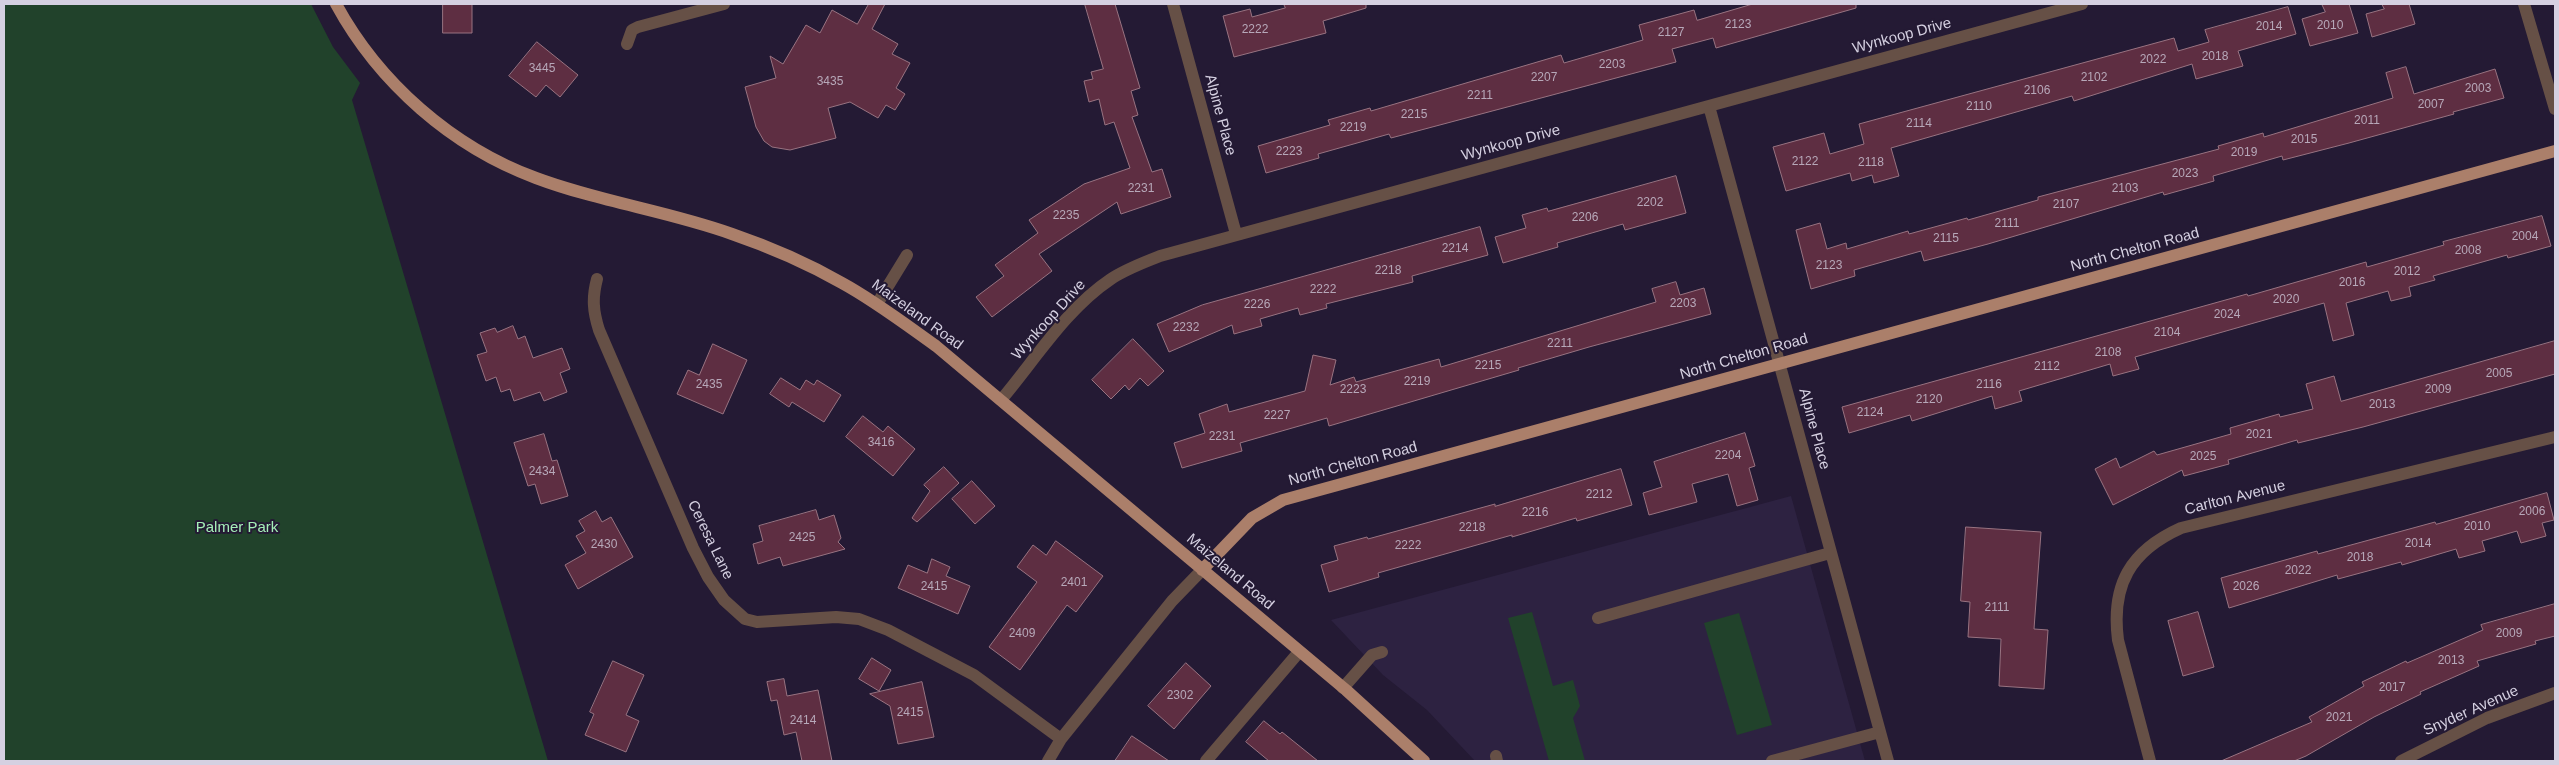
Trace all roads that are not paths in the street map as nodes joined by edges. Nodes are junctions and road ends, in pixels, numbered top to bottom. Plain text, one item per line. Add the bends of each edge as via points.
1 (336, 4) edge
2 (724, 4) edge
3 (1173, 4) edge
4 (2082, 4) edge
5 (2524, 4) edge
6 (627, 44) dead end
7 (1709, 106) junction
8 (2555, 110) edge
9 (2555, 151) edge
10 (1236, 234) junction
11 (907, 255) dead end
12 (597, 279) dead end
13 (877, 304) junction
14 (1779, 364) junction
15 (1001, 400) junction
16 (2555, 437) edge
17 (1830, 553) junction
18 (1202, 570) junction
19 (1598, 618) dead end
20 (1299, 652) junction
21 (1382, 652) dead end
22 (1343, 688) junction
23 (2555, 694) edge
24 (1880, 732) junction
25 (1061, 739) junction
26 (1048, 761) edge
27 (1206, 761) edge
28 (1424, 761) edge
29 (1772, 761) edge
30 (1888, 761) edge
31 (2150, 761) edge
32 (2401, 761) edge

1 - 13 main road, Maizeland Road via 361,45 413,104 478,151 537,179 691,222 772,249 843,283
2 - 6 street via 638,27 632,30
3 - 10 street, Alpine Place
4 - 7 street, Wynkoop Drive
5 - 8 street
7 - 10 street, Wynkoop Drive
7 - 14 street, Alpine Place
9 - 14 main road, North Chelton Road
10 - 15 street, Wynkoop Drive via 1160,256 1111,279 1088,296
11 - 13 street
12 - 25 street, Ceresa Lane via 592,297 599,330 694,548 708,577 735,612 757,622 836,617 859,619 888,630 974,675
13 - 15 main road, Maizeland Road via 936,346
14 - 17 street, Alpine Place
14 - 18 main road, North Chelton Road via 1283,500 1252,518
15 - 18 main road, Maizeland Road
16 - 31 street, Carlton Avenue via 2181,528 2159,538 2130,566 2118,598 2115,620
17 - 19 street
17 - 24 street, Alpine Place
18 - 20 main road, Maizeland Road
18 - 25 street, North Chelton Road via 1172,601
20 - 22 main road, Maizeland Road
20 - 27 street
21 - 22 street via 1372,655
22 - 28 main road, Maizeland Road
23 - 32 street, Snyder Avenue via 2487,718
24 - 29 street
24 - 30 street, Alpine Place
25 - 26 street, North Chelton Road

